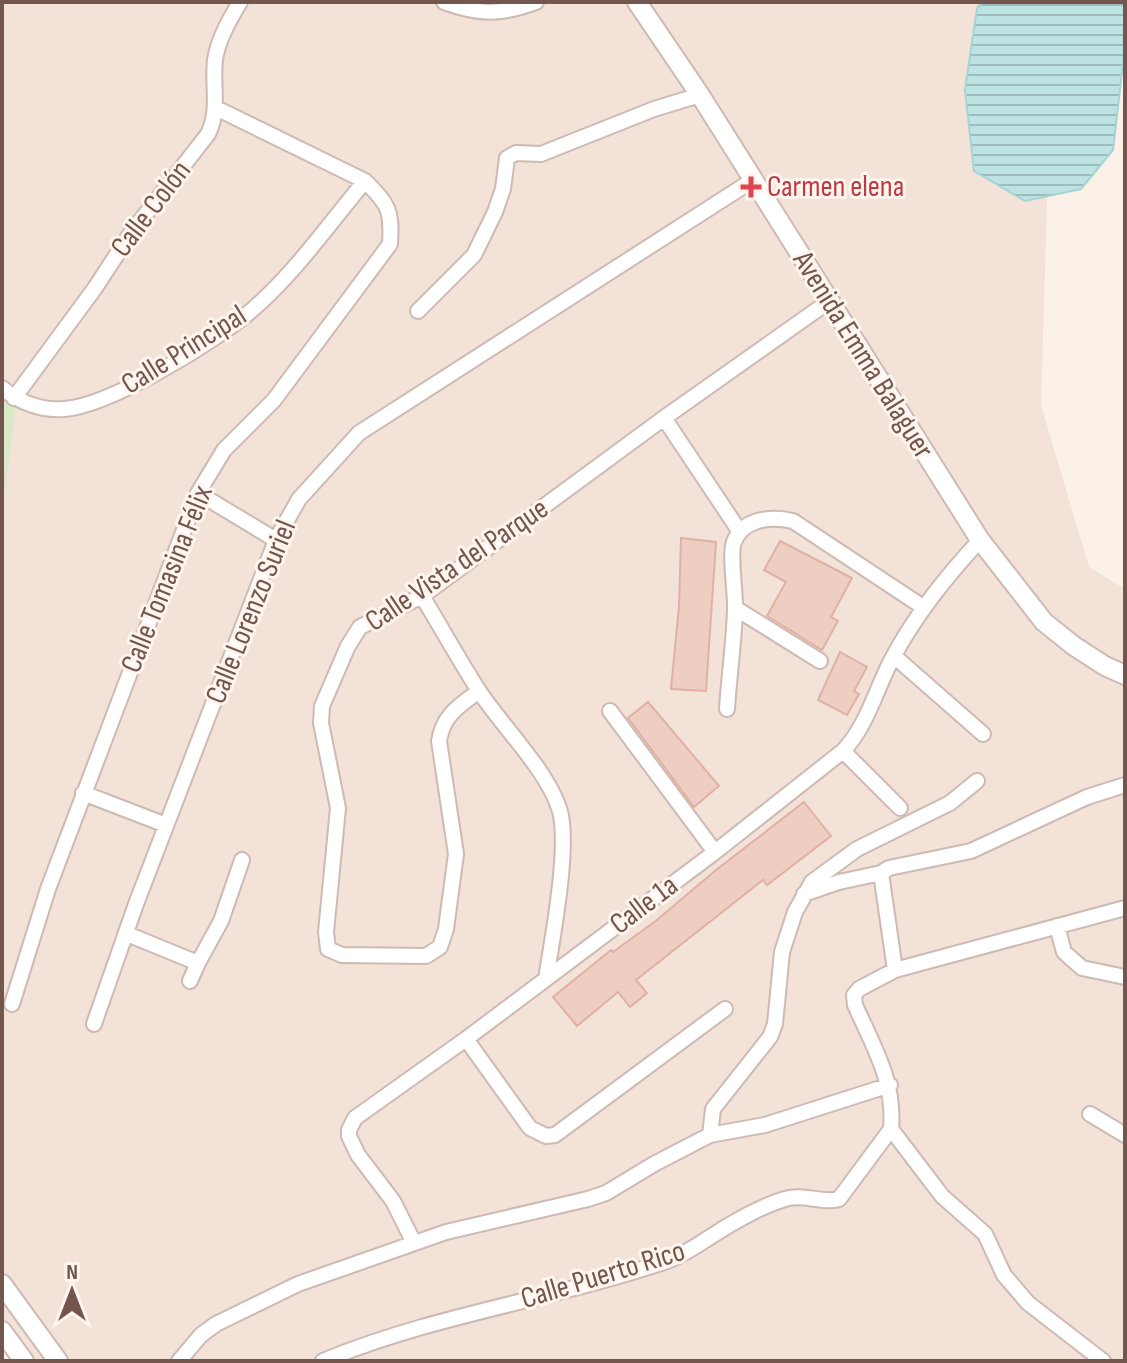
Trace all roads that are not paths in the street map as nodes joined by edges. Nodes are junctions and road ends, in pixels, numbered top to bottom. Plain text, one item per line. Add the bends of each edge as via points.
1 (240, 2) edge
2 (444, 2) edge
3 (536, 2) edge
4 (637, 2) edge
5 (700, 95) junction
6 (216, 108) junction
7 (753, 180) junction
8 (365, 181) junction
9 (828, 302) junction
10 (418, 311) dead end
11 (2, 388) edge
12 (14, 398) junction
13 (664, 418) junction
14 (198, 493) junction
15 (740, 532) junction
16 (276, 540) junction
17 (980, 540) junction
18 (422, 596) junction
19 (923, 607) junction
20 (735, 608) junction
21 (894, 656) junction
22 (820, 661) dead end
23 (1125, 675) edge
24 (479, 691) junction
25 (727, 709) dead end
26 (610, 711) dead end
27 (983, 734) dead end
28 (843, 751) junction
29 (977, 781) dead end
30 (1125, 785) edge
31 (83, 793) junction
32 (900, 808) dead end
33 (166, 825) junction
34 (715, 852) junction
35 (242, 860) dead end
36 (881, 873) junction
37 (804, 894) junction
38 (1125, 908) edge
39 (1057, 926) junction
40 (127, 934) junction
41 (198, 963) junction
42 (895, 970) junction
43 (1125, 977) edge
44 (546, 979) junction
45 (190, 981) dead end
46 (12, 1004) dead end
47 (725, 1009) dead end
48 (94, 1024) dead end
49 (466, 1039) junction
50 (890, 1085) junction
51 (1090, 1114) dead end
52 (891, 1129) junction
53 (710, 1135) junction
54 (1125, 1135) edge
55 (414, 1243) junction
56 (2, 1284) edge
57 (2, 1331) edge
58 (24, 1361) edge
59 (58, 1361) edge
60 (179, 1361) edge
61 (323, 1361) edge
62 (1103, 1361) edge

1 - 6 street, Calle Colón via 215,59
2 - 3 street via 473,12 513,11
4 - 5 street, Avenida Emma Balaguer
5 - 7 street, Avenida Emma Balaguer
5 - 10 street via 541,154 507,158 503,189 474,255
6 - 8 street, Calle Tomasina Félix
6 - 12 street, Calle Colón via 208,134
7 - 9 street, Avenida Emma Balaguer
7 - 16 street, Calle Lorenzo Suriel via 359,433 299,499
8 - 12 street, Calle Principal via 280,281 220,334 99,400 44,409
8 - 14 street, Calle Tomasina Félix via 392,218 390,244 274,400 224,450
9 - 13 street, Calle Vista del Parque
9 - 17 street, Avenida Emma Balaguer
11 - 12 street, Calle Principal
13 - 15 street
13 - 18 street, Calle Vista del Parque
14 - 16 street
14 - 31 street, Calle Tomasina Félix
15 - 19 street via 755,521 793,521
15 - 20 street via 733,543
16 - 33 street, Calle Lorenzo Suriel
17 - 19 street, Calle 1a
17 - 23 street, Avenida Emma Balaguer via 1044,622
18 - 24 street
18 - 24 street, Calle Vista del Parque via 360,627 322,706 338,808 328,949 342,955 426,956 440,947 456,854 441,727 450,712
19 - 21 street, Calle 1a
20 - 22 street
20 - 25 street
21 - 27 street
21 - 28 street, Calle 1a via 859,730
24 - 44 street via 560,809 557,910
26 - 34 street
28 - 32 street
28 - 34 street, Calle 1a
29 - 37 street via 950,803 857,849 825,870
30 - 36 street via 971,851
31 - 33 street
31 - 46 street, Calle Tomasina Félix
33 - 40 street, Calle Lorenzo Suriel
34 - 44 street, Calle 1a
35 - 41 street via 221,921
36 - 37 street
36 - 42 street
37 - 53 street via 782,952 770,1037 713,1109
38 - 39 street
39 - 42 street
39 - 43 street via 1064,952 1082,968
40 - 41 street
40 - 48 street, Calle Lorenzo Suriel
41 - 45 street
42 - 50 street via 854,995
44 - 49 street, Calle 1a
47 - 49 street via 555,1135 530,1128
49 - 55 street, Calle 1a via 362,1111 349,1130 358,1155 393,1201
50 - 52 street
50 - 53 street via 765,1125
51 - 54 street
52 - 61 street, Calle Puerto Rico via 839,1199 786,1198 670,1260
52 - 62 street via 942,1196 985,1234 1004,1275 1028,1303
53 - 55 street via 606,1193
55 - 60 street via 298,1284 234,1314 201,1335
56 - 59 street
57 - 58 street

